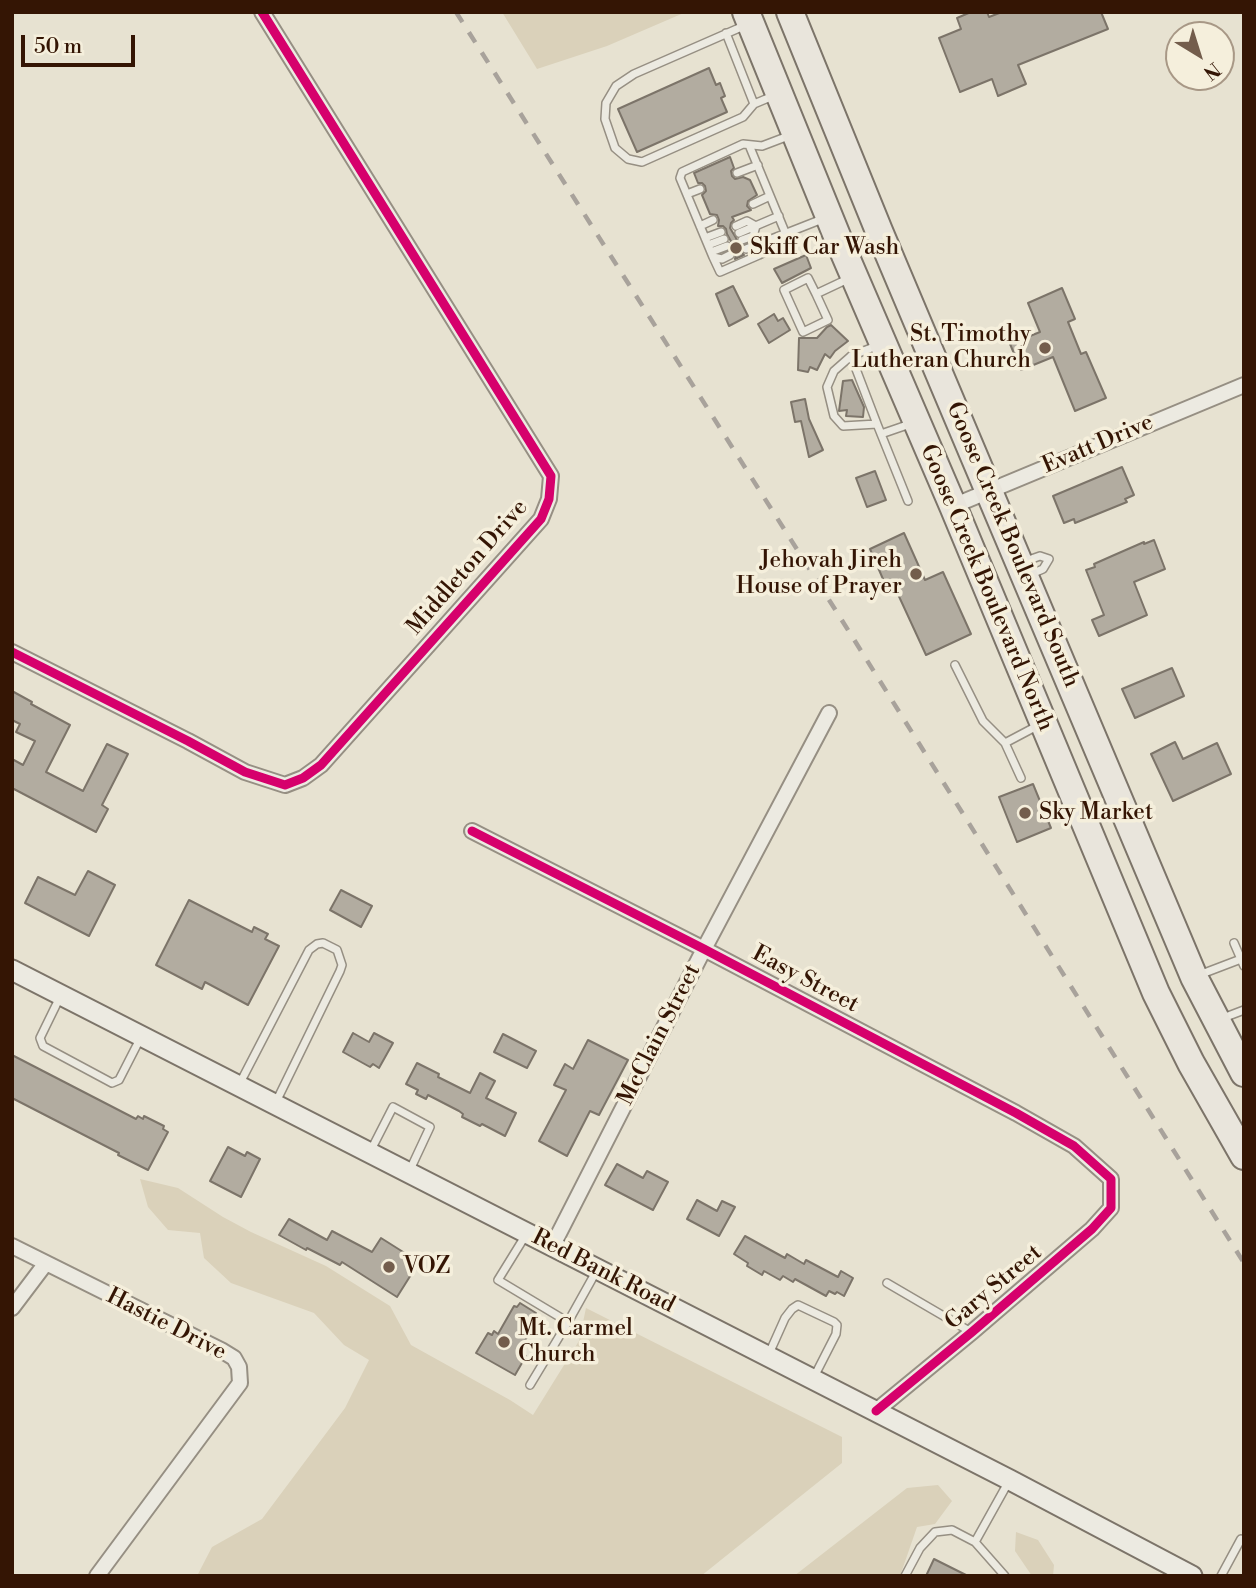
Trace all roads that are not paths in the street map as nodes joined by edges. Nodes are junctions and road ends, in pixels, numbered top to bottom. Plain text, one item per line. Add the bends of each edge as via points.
1 (262, 12) edge
2 (790, 12) edge
3 (741, 23) edge
4 (779, 93) junction
5 (754, 104) junction
6 (795, 133) junction
7 (749, 145) junction
8 (758, 165) junction
9 (737, 173) dead end
10 (700, 189) dead end
11 (687, 194) junction
12 (770, 197) junction
13 (754, 204) dead end
14 (779, 216) junction
15 (829, 216) junction
16 (713, 220) dead end
17 (700, 226) junction
18 (756, 226) junction
19 (785, 232) junction
20 (710, 248) junction
21 (746, 249) dead end
22 (730, 255) dead end
23 (854, 276) junction
24 (816, 294) junction
25 (883, 343) junction
26 (851, 356) junction
27 (1244, 385) edge
28 (916, 422) junction
29 (877, 424) junction
30 (881, 434) junction
31 (989, 491) junction
32 (908, 501) dead end
33 (953, 506) junction
34 (12, 652) edge
35 (955, 665) dead end
36 (829, 713) dead end
37 (1042, 723) junction
38 (1005, 743) junction
39 (1021, 778) dead end
40 (472, 831) dead end
41 (1234, 943) dead end
42 (704, 949) junction
43 (1242, 963) edge
44 (12, 970) edge
45 (1194, 976) junction
46 (61, 996) junction
47 (1244, 1010) edge
48 (1216, 1021) junction
49 (141, 1037) junction
50 (1244, 1073) edge
51 (238, 1086) junction
52 (274, 1105) junction
53 (370, 1153) junction
54 (1244, 1156) edge
55 (408, 1172) junction
56 (1111, 1180) joint
57 (527, 1233) junction
58 (553, 1245) junction
59 (12, 1246) edge
60 (46, 1263) junction
61 (597, 1269) junction
62 (887, 1283) dead end
63 (12, 1308) edge
64 (568, 1322) junction
65 (972, 1332) junction
66 (768, 1356) junction
67 (813, 1380) junction
68 (530, 1385) dead end
69 (876, 1411) junction
70 (1010, 1480) junction
71 (1244, 1540) edge
72 (975, 1542) junction
73 (97, 1576) edge
74 (905, 1576) edge
75 (1005, 1576) edge
76 (1192, 1576) edge
77 (1221, 1576) edge

1 - 34 street, Middleton Drive via 551,476 541,519 320,765 285,785 245,772
2 - 31 highway, Goose Creek Boulevard South
3 - 4 highway, Goose Creek Boulevard North
3 - 5 lane
3 - 5 lane via 616,86 606,103 605,118 615,148 628,159 642,162 743,117
4 - 5 lane
4 - 6 highway, Goose Creek Boulevard North
6 - 7 lane via 762,146
6 - 15 highway, Goose Creek Boulevard North
7 - 8 lane
7 - 11 lane via 682,172
8 - 9 lane
8 - 12 lane
10 - 11 lane
11 - 17 lane
12 - 13 lane
12 - 14 lane
14 - 18 lane
14 - 19 lane
15 - 19 lane
15 - 23 highway, Goose Creek Boulevard North
16 - 17 lane
17 - 20 lane
18 - 18 lane via 747,221 739,233 753,236
19 - 20 lane via 779,244 720,272
19 - 21 lane
20 - 20 lane via 724,239
20 - 22 lane via 722,259
23 - 24 lane
23 - 25 highway, Goose Creek Boulevard North
24 - 24 lane via 808,278 784,290 803,332 828,320
25 - 26 lane
25 - 28 highway, Goose Creek Boulevard North
26 - 29 lane
26 - 29 lane via 834,372 827,387 834,416 843,426
27 - 31 street, Evatt Drive
28 - 30 lane
28 - 33 highway, Goose Creek Boulevard North
29 - 30 lane
30 - 32 lane
31 - 33 street, Evatt Drive
31 - 45 highway, Goose Creek Boulevard South
33 - 37 highway, Goose Creek Boulevard North
35 - 38 lane via 983,721
36 - 42 street, McClain Street
37 - 38 lane
37 - 54 highway, Goose Creek Boulevard North via 1156,993
38 - 39 lane
40 - 42 street, Easy Street
41 - 43 lane
42 - 56 street, Easy Street via 1074,1146
42 - 58 street, McClain Street
43 - 45 lane
44 - 46 main road, Red Bank Road
45 - 48 highway, Goose Creek Boulevard South
46 - 49 main road, Red Bank Road
46 - 49 lane via 40,1038 43,1046 112,1083 120,1080
47 - 48 lane
48 - 50 highway, Goose Creek Boulevard South
49 - 51 main road, Red Bank Road
51 - 52 main road, Red Bank Road
51 - 52 lane via 309,950 323,943 337,950 340,971
52 - 53 main road, Red Bank Road
53 - 55 main road, Red Bank Road
53 - 55 lane via 393,1107 430,1127
55 - 57 main road, Red Bank Road
56 - 65 street, Gary Street via 1111,1208 1092,1229
57 - 58 main road, Red Bank Road
57 - 64 lane via 498,1280
58 - 61 main road, Red Bank Road
59 - 60 street, Hastie Drive
60 - 63 street
60 - 73 street, Hastie Drive via 221,1350 239,1367 240,1383
61 - 64 lane
61 - 66 main road, Red Bank Road
62 - 65 lane
64 - 68 lane
65 - 69 street, Gary Street
66 - 67 main road, Red Bank Road
66 - 67 lane via 792,1309 798,1306 834,1322 835,1334
67 - 69 main road, Red Bank Road
69 - 70 main road, Red Bank Road
70 - 72 lane
70 - 76 main road, Red Bank Road
71 - 77 lane
72 - 74 lane via 952,1530 935,1532
72 - 75 lane

